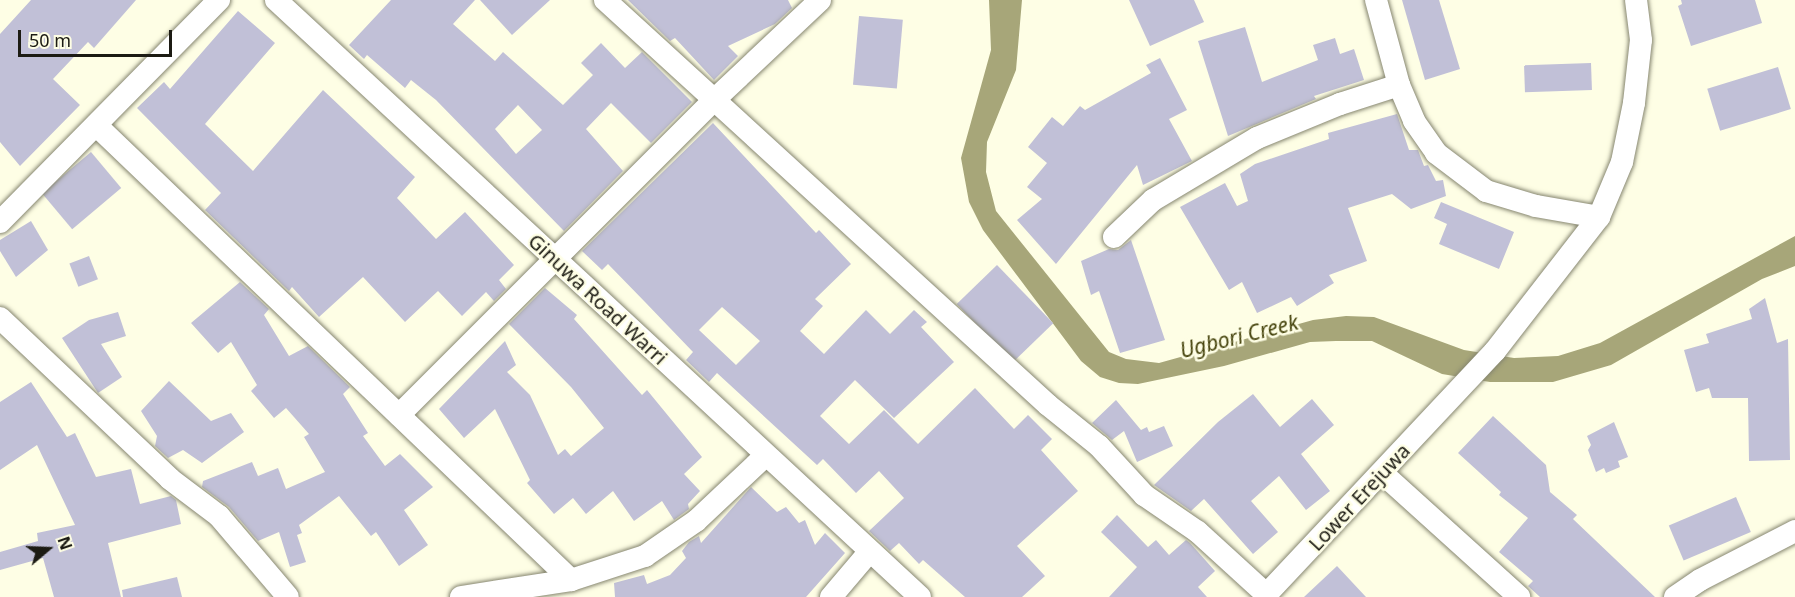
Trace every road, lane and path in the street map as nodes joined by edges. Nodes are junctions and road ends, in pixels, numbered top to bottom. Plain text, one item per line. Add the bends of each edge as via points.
1 (219, 0) edge
2 (276, 0) edge
3 (605, 0) edge
4 (820, 0) edge
5 (1376, 0) edge
6 (1636, 0) edge
7 (1399, 85) junction
8 (712, 101) junction
9 (96, 125) junction
10 (1599, 217) junction
11 (0, 222) edge
12 (1114, 237) dead end
13 (555, 259) junction
14 (0, 318) edge
15 (399, 415) junction
16 (766, 455) junction
17 (1382, 473) junction
18 (1795, 531) edge
19 (870, 551) junction
20 (571, 580) junction
21 (1266, 596) edge
22 (288, 597) edge
23 (461, 597) edge
24 (831, 597) edge
25 (920, 597) edge
26 (1519, 597) edge
27 (1675, 597) edge

1 - 9 street
2 - 13 street, Ginuwa Road Warri
3 - 8 street
4 - 8 street
5 - 7 street
6 - 10 street, Lower Erejuwa via 1641,40 1634,103 1622,162
7 - 10 street via 1414,121 1436,153 1468,180 1486,191 1536,206
7 - 12 street via 1257,138 1153,200
8 - 13 street
8 - 21 street via 1048,405 1099,446 1144,495 1198,532
9 - 11 street
9 - 15 street
10 - 17 street, Lower Erejuwa via 1495,351
13 - 15 street
13 - 16 street, Ginuwa Road Warri
14 - 22 street via 170,479 219,516
15 - 20 street
16 - 19 street, Ginuwa Road Warri
16 - 20 street via 670,541 609,570
17 - 21 street, Lower Erejuwa
17 - 26 street
18 - 27 street
19 - 24 street
19 - 25 street, Ginuwa Road Warri
20 - 23 street

